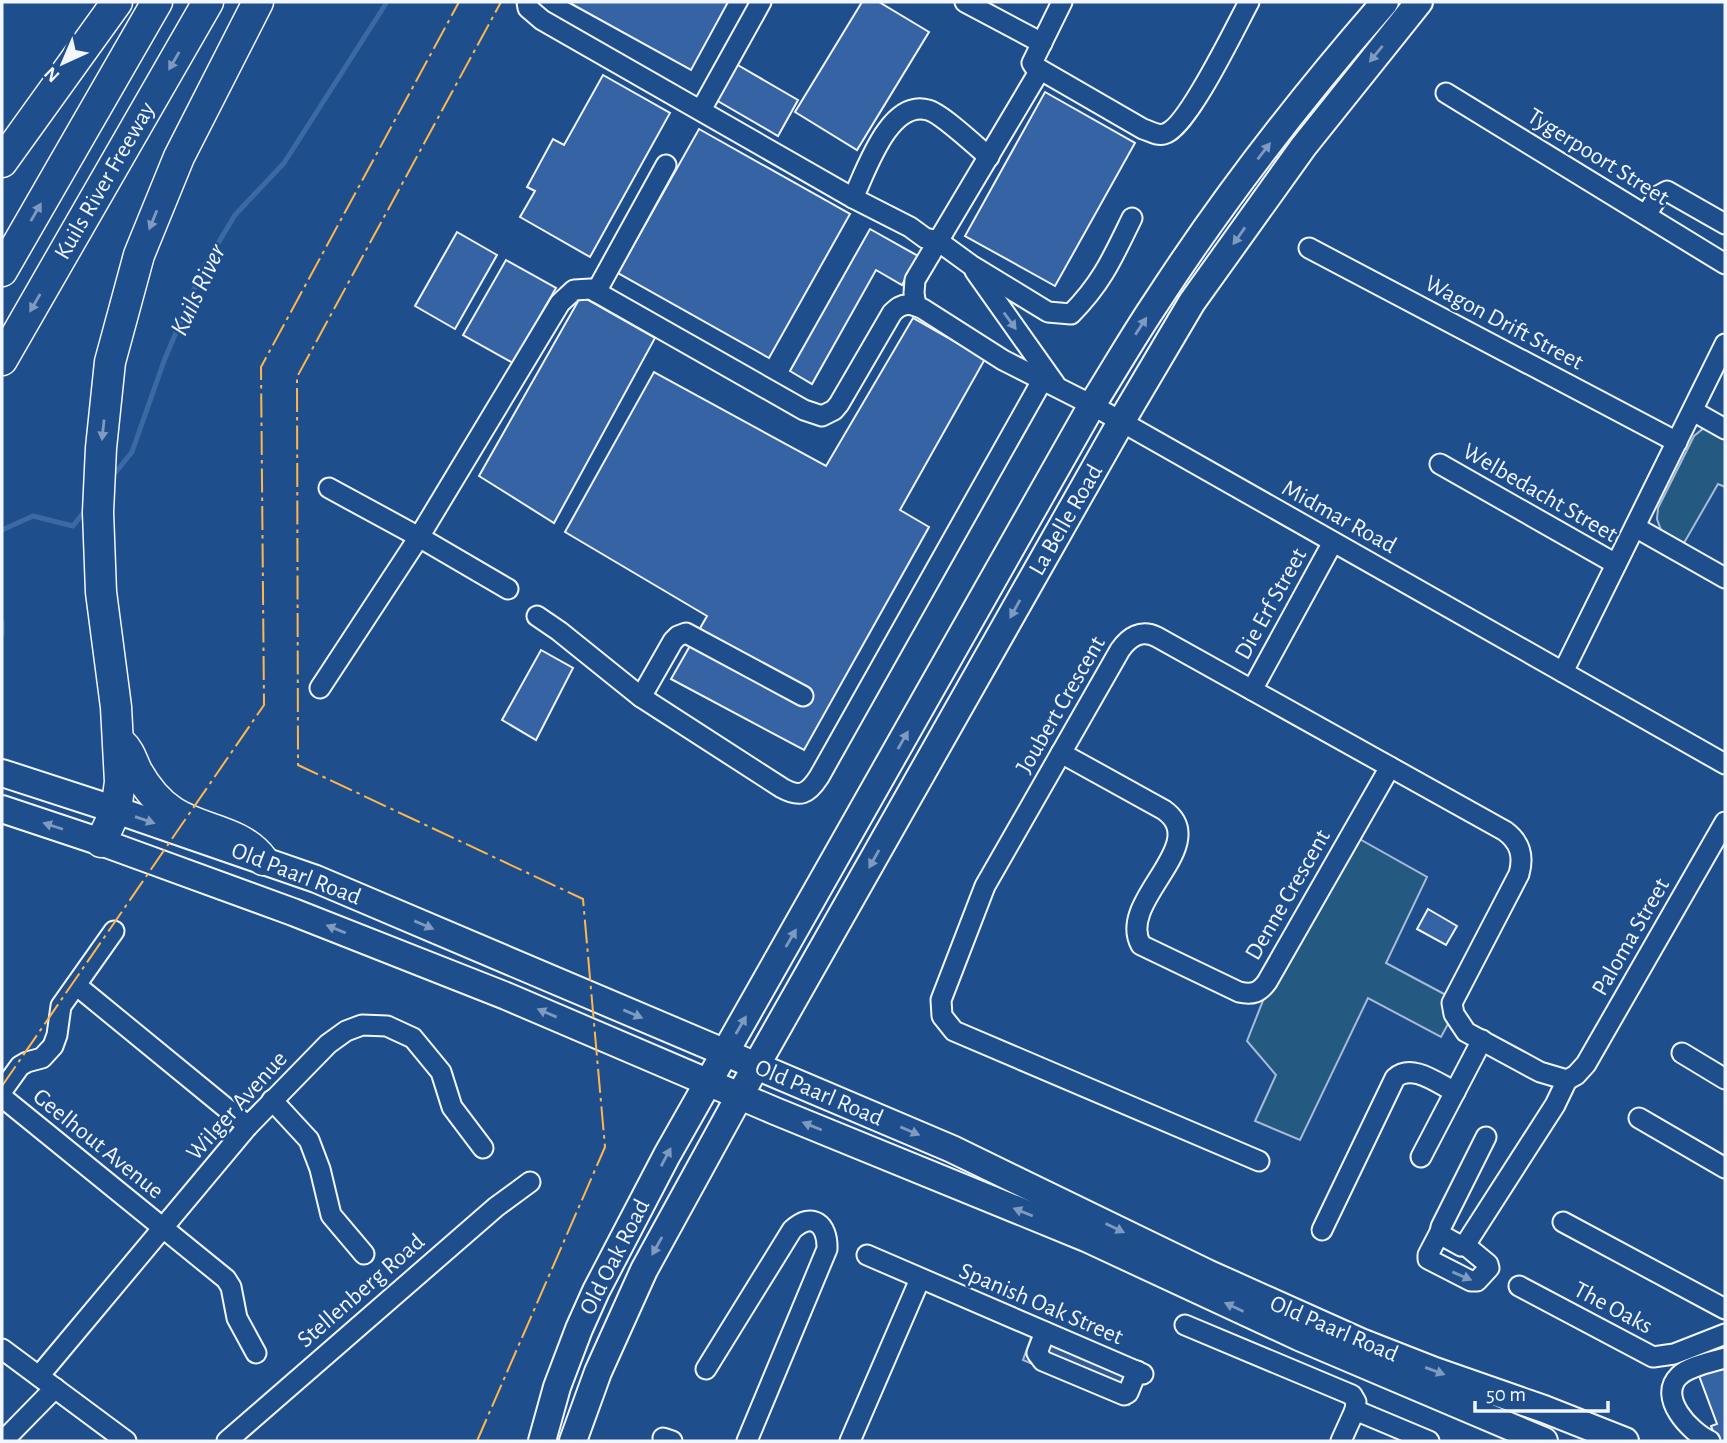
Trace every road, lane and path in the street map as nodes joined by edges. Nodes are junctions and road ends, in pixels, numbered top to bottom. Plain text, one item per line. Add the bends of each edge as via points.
1 (117, 2) edge
2 (158, 2) edge
3 (208, 2) edge
4 (258, 2) edge
5 (527, 2) edge
6 (761, 2) edge
7 (965, 2) edge
8 (1062, 2) edge
9 (1250, 2) edge
10 (1385, 2) edge
11 (1419, 2) edge
12 (1042, 43) junction
13 (1040, 70) junction
14 (1446, 93) dead end
15 (701, 110) junction
16 (989, 157) junction
17 (2, 162) edge
18 (666, 165) dead end
19 (853, 198) junction
20 (1646, 215) junction
21 (1132, 218) dead end
22 (1725, 225) edge
23 (938, 241) junction
24 (1309, 247) dead end
25 (1725, 264) edge
26 (971, 265) junction
27 (2, 271) edge
28 (596, 292) junction
29 (1192, 302) junction
30 (916, 306) junction
31 (1725, 345) edge
32 (2, 360) edge
33 (1050, 382) junction
34 (1092, 405) junction
35 (1693, 411) junction
36 (1121, 422) junction
37 (1725, 429) edge
38 (1677, 442) junction
39 (1440, 464) dead end
40 (328, 488) dead end
41 (1635, 527) junction
42 (1020, 534) junction
43 (419, 537) junction
44 (1333, 542) junction
45 (1616, 564) junction
46 (1725, 578) edge
47 (508, 589) dead end
48 (537, 616) dead end
49 (1563, 672) junction
50 (320, 688) dead end
51 (1252, 690) junction
52 (803, 696) dead end
53 (640, 697) junction
54 (118, 740) junction
55 (1061, 753) junction
56 (1725, 764) edge
57 (1390, 767) junction
58 (2, 773) edge
59 (116, 810) junction
60 (8, 811) edge
61 (1725, 822) edge
62 (101, 842) junction
63 (263, 860) junction
64 (114, 931) dead end
65 (76, 985) junction
66 (1482, 1040) junction
67 (724, 1053) junction
68 (1682, 1053) dead end
69 (756, 1066) junction
70 (1571, 1077) junction
71 (1725, 1079) edge
72 (708, 1082) junction
73 (1454, 1092) junction
74 (2, 1094) edge
75 (740, 1096) junction
76 (272, 1100) junction
77 (1639, 1118) dead end
78 (248, 1126) junction
79 (1486, 1137) dead end
80 (483, 1147) dead end
81 (1421, 1157) dead end
82 (1259, 1161) dead end
83 (1723, 1162) edge
84 (530, 1182) dead end
85 (1563, 1222) dead end
86 (163, 1229) junction
87 (1322, 1230) dead end
88 (1440, 1232) junction
89 (1465, 1245) junction
90 (364, 1254) dead end
91 (867, 1255) dead end
92 (920, 1279) junction
93 (1519, 1286) dead end
94 (1725, 1309) edge
95 (1185, 1325) dead end
96 (1045, 1332) junction
97 (1725, 1334) edge
98 (2, 1349) edge
99 (256, 1353) dead end
100 (1725, 1358) edge
101 (706, 1369) dead end
102 (47, 1382) junction
103 (1355, 1410) junction
104 (231, 1440) edge
105 (3, 1441) edge
106 (126, 1441) edge
107 (542, 1441) edge
108 (573, 1441) edge
109 (747, 1441) edge
110 (850, 1441) edge
111 (1341, 1441) edge
112 (1429, 1441) edge
113 (1544, 1441) edge
114 (1625, 1441) edge
115 (1710, 1441) edge

1 - 17 highway
27 -> 2 highway, Kuils River Freeway
3 -> 32 highway, Kuils River Freeway
4 -> 54 highway via 179,157 139,255 110,362 98,512 101,592
5 - 15 street via 542,20
6 - 15 street
7 - 12 street
8 - 12 street
9 - 13 street via 1192,107 1166,134 1143,129
34 -> 10 main road, La Belle Road via 1157,300 1230,196
11 -> 29 main road, La Belle Road via 1303,147
12 - 13 street via 1032,63
13 - 16 street
14 - 20 street, Tygerpoort Street
15 - 19 street
16 - 19 street via 930,110 913,109 901,114 889,128
16 - 23 street
18 - 28 street
19 - 23 street
20 - 22 street via 1667,191
20 - 25 street, Tygerpoort Street
21 - 26 street via 1102,278 1071,314 1048,312
23 - 26 street
23 - 30 street via 915,280
24 - 38 street, Wagon Drift Street
26 -> 33 street
28 - 30 street via 822,416 839,404 892,313 905,304
28 - 43 street via 582,288 565,298
29 - 34 main road via 1164,325 1120,389
29 - 36 main road, La Belle Road
30 - 33 street, Midmar Road via 1003,360
31 - 35 street
33 - 34 street, Midmar Road
33 - 53 street via 812,788 796,794 782,789
34 - 36 street, Midmar Road
34 - 42 main road, La Belle Road
35 - 37 street
35 - 38 street
36 - 42 main road via 1094,433 1063,486
36 - 44 street, Midmar Road
36 -> 69 main road, La Belle Road
38 - 41 street
39 - 45 street, Welbedacht Street
40 - 43 street
41 - 45 street
41 - 46 street
67 -> 42 main road, La Belle Road
43 - 47 street
43 - 50 street
44 - 49 street, Midmar Road
44 - 51 street, Die Erf Street
45 - 49 street
48 - 53 street
49 - 56 street, Midmar Road
51 - 55 street, Joubert Crescent via 1151,634 1138,634 1119,650
51 - 57 street, Joubert Crescent
52 - 53 street via 686,634 673,641
54 - 59 highway
54 - 63 highway via 163,804 185,819 240,840
55 - 57 street, Denne Crescent via 1164,810 1178,827 1178,842 1137,918 1136,936 1141,945 1248,994 1267,982
55 - 82 street, Joubert Crescent via 985,886 941,1000 942,1016 954,1031
57 - 66 street, Joubert Crescent via 1505,831 1521,856 1519,874 1452,1003 1466,1032
58 - 59 main road, Old Paarl Road
59 - 62 highway
59 -> 63 main road, Old Paarl Road
62 -> 60 main road, Old Paarl Road
61 - 70 street, Paloma Street via 1590,1057
72 -> 62 main road, Old Paarl Road via 494,991
63 -> 67 main road, Old Paarl Road
64 - 65 street
65 - 74 street via 61,1006 53,1046 42,1058 20,1066
65 - 78 street
66 - 70 street via 1540,1072
66 - 73 street
67 - 69 main road, Old Paarl Road
67 - 72 main road, La Belle Road
68 - 71 street
69 - 75 main road, La Belle Road
69 -> 114 main road, Old Paarl Road via 952,1149 1219,1279 1361,1342
70 - 89 street, Paloma Street
72 - 75 main road, Old Paarl Road
107 -> 72 main road, Old Oak Road via 557,1387 596,1290
73 - 81 street
73 - 87 street via 1413,1071 1395,1078
74 - 86 street, Geelhout Avenue
75 -> 108 main road, Old Oak Road via 634,1291
113 -> 75 main road, Old Paarl Road via 1299,1337 1086,1238
76 - 78 street, Wilger Avenue
76 - 80 street, Wilger Avenue via 337,1037 362,1025 387,1026 413,1038 434,1062 452,1107
76 - 90 street via 309,1140 331,1215
77 - 83 street
78 - 86 street, Wilger Avenue
79 - 88 street
84 - 104 street, Stellenberg Road
85 - 94 street
86 - 99 street, Geelhout Avenue via 226,1279 237,1318
86 - 102 street, Wilger Avenue
88 - 89 street
88 -> 89 street via 1428,1259 1477,1280 1488,1264
91 - 92 street, Spanish Oak Street
92 - 96 street, Spanish Oak Street
92 - 110 street, Spanish Oak Street
93 - 97 street, The Oaks via 1653,1357 1674,1354
95 - 103 street via 1352,1395
96 - 96 street, Spanish Oak Street via 1140,1372 1126,1394 1098,1385 1040,1359 1037,1353
98 - 102 street
100 - 115 street via 1681,1374 1672,1388 1671,1395 1688,1427
101 - 109 street via 792,1230 806,1221 825,1228 827,1248
102 - 105 street, Wilger Avenue
102 - 106 street
103 - 111 street
103 - 112 street

